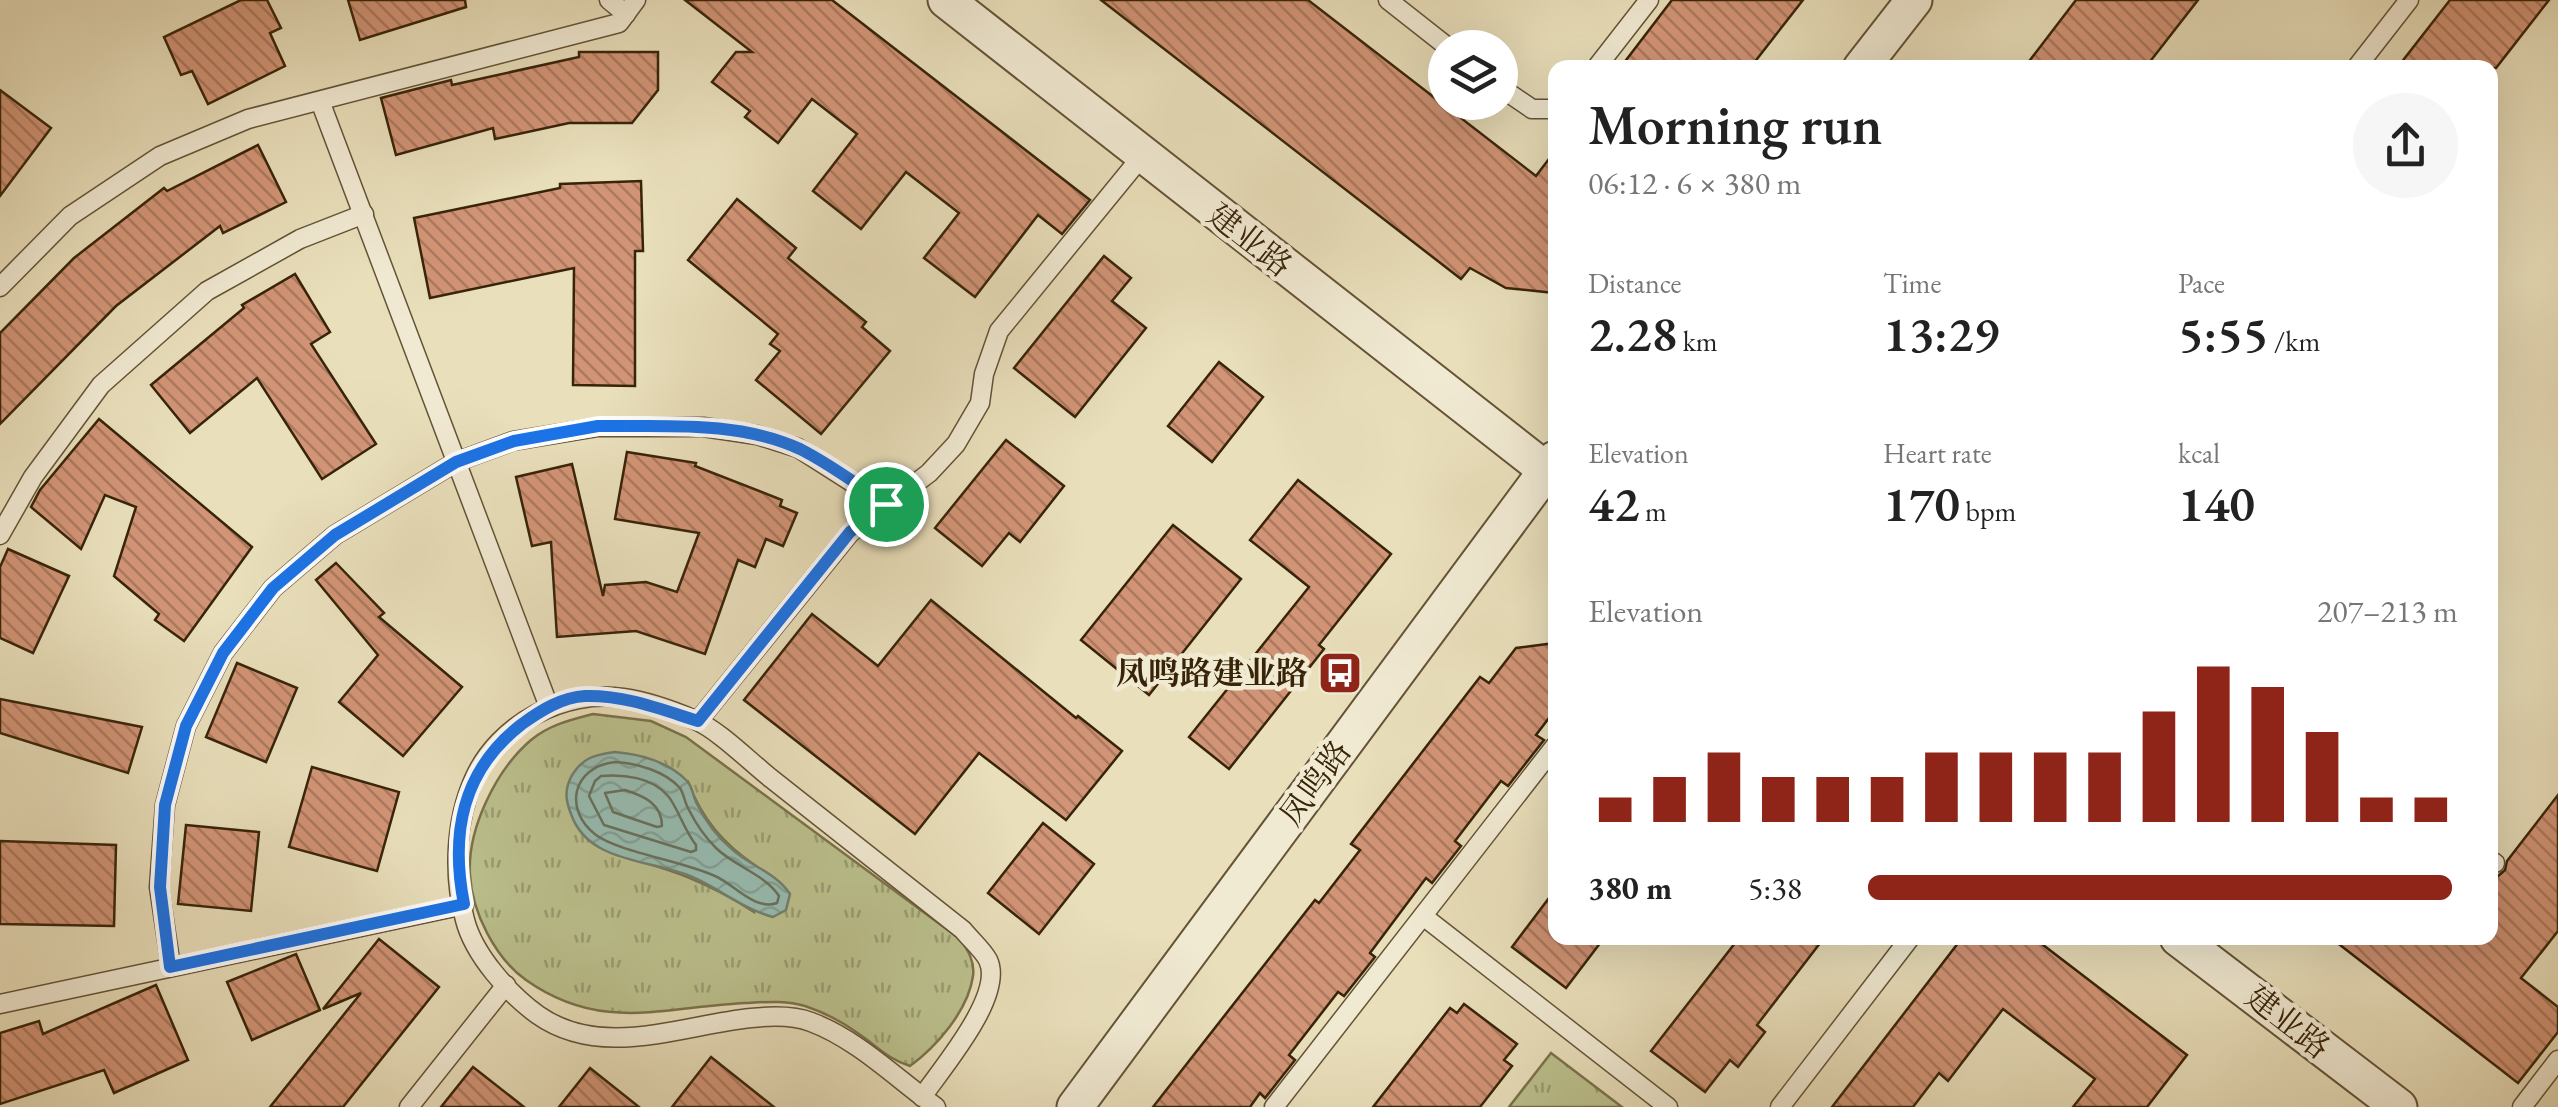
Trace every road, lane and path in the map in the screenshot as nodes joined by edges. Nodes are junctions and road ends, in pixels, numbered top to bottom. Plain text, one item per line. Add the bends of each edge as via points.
1 (608, 0) edge
2 (946, 0) edge
3 (1388, 0) edge
4 (1649, 0) edge
5 (1914, 0) edge
6 (2409, 0) edge
7 (631, 7) edge
8 (1428, 31) edge
9 (1602, 60) edge
10 (1867, 60) edge
11 (2362, 60) edge
12 (320, 100) junction
13 (1518, 100) edge
14 (1548, 112) edge
15 (1142, 156) junction
16 (364, 214) junction
17 (0, 287) edge
18 (456, 462) junction
19 (1548, 466) edge
20 (1548, 474) edge
21 (886, 504) junction
22 (0, 535) edge
23 (548, 707) junction
24 (698, 721) junction
25 (1548, 755) edge
26 (464, 904) junction
27 (1422, 916) junction
28 (1905, 945) edge
29 (2187, 945) edge
30 (170, 967) junction
31 (506, 985) junction
32 (0, 1004) edge
33 (2558, 1060) edge
34 (929, 1102) edge
35 (409, 1107) edge
36 (1075, 1107) edge
37 (1274, 1107) edge
38 (1668, 1107) edge
39 (1780, 1107) edge
40 (2399, 1107) edge
41 (2522, 1107) edge

1 - 7 lane
2 - 15 street, 建业路
3 - 8 lane
4 - 9 lane
5 - 10 street
6 - 11 lane
7 - 12 lane via 619,22
12 - 16 lane
12 - 17 lane via 248,119 160,156 70,216
13 - 14 lane
15 - 19 street, 建业路
15 - 21 lane via 999,331 980,403 956,444 930,473
16 - 18 lane
16 - 22 lane via 300,239 208,291 101,385 33,477
18 - 21 lane via 514,441 598,426 703,427 798,448
18 - 23 lane
18 - 30 lane via 335,535 273,588 223,653 186,726 165,805 160,887
20 - 36 street, 凤鸣路
21 - 24 lane via 850,532
23 - 24 lane via 580,696 624,698
23 - 26 lane via 503,739 474,776 457,869
24 - 34 lane via 962,930 989,962 991,986
25 - 27 lane
26 - 30 lane
26 - 31 lane via 480,951
27 - 37 lane
27 - 38 lane
28 - 39 lane
29 - 40 street, 建业路
30 - 32 lane
31 - 34 lane via 540,1016 580,1034 618,1040 774,1016 810,1021
31 - 35 lane
33 - 41 lane

